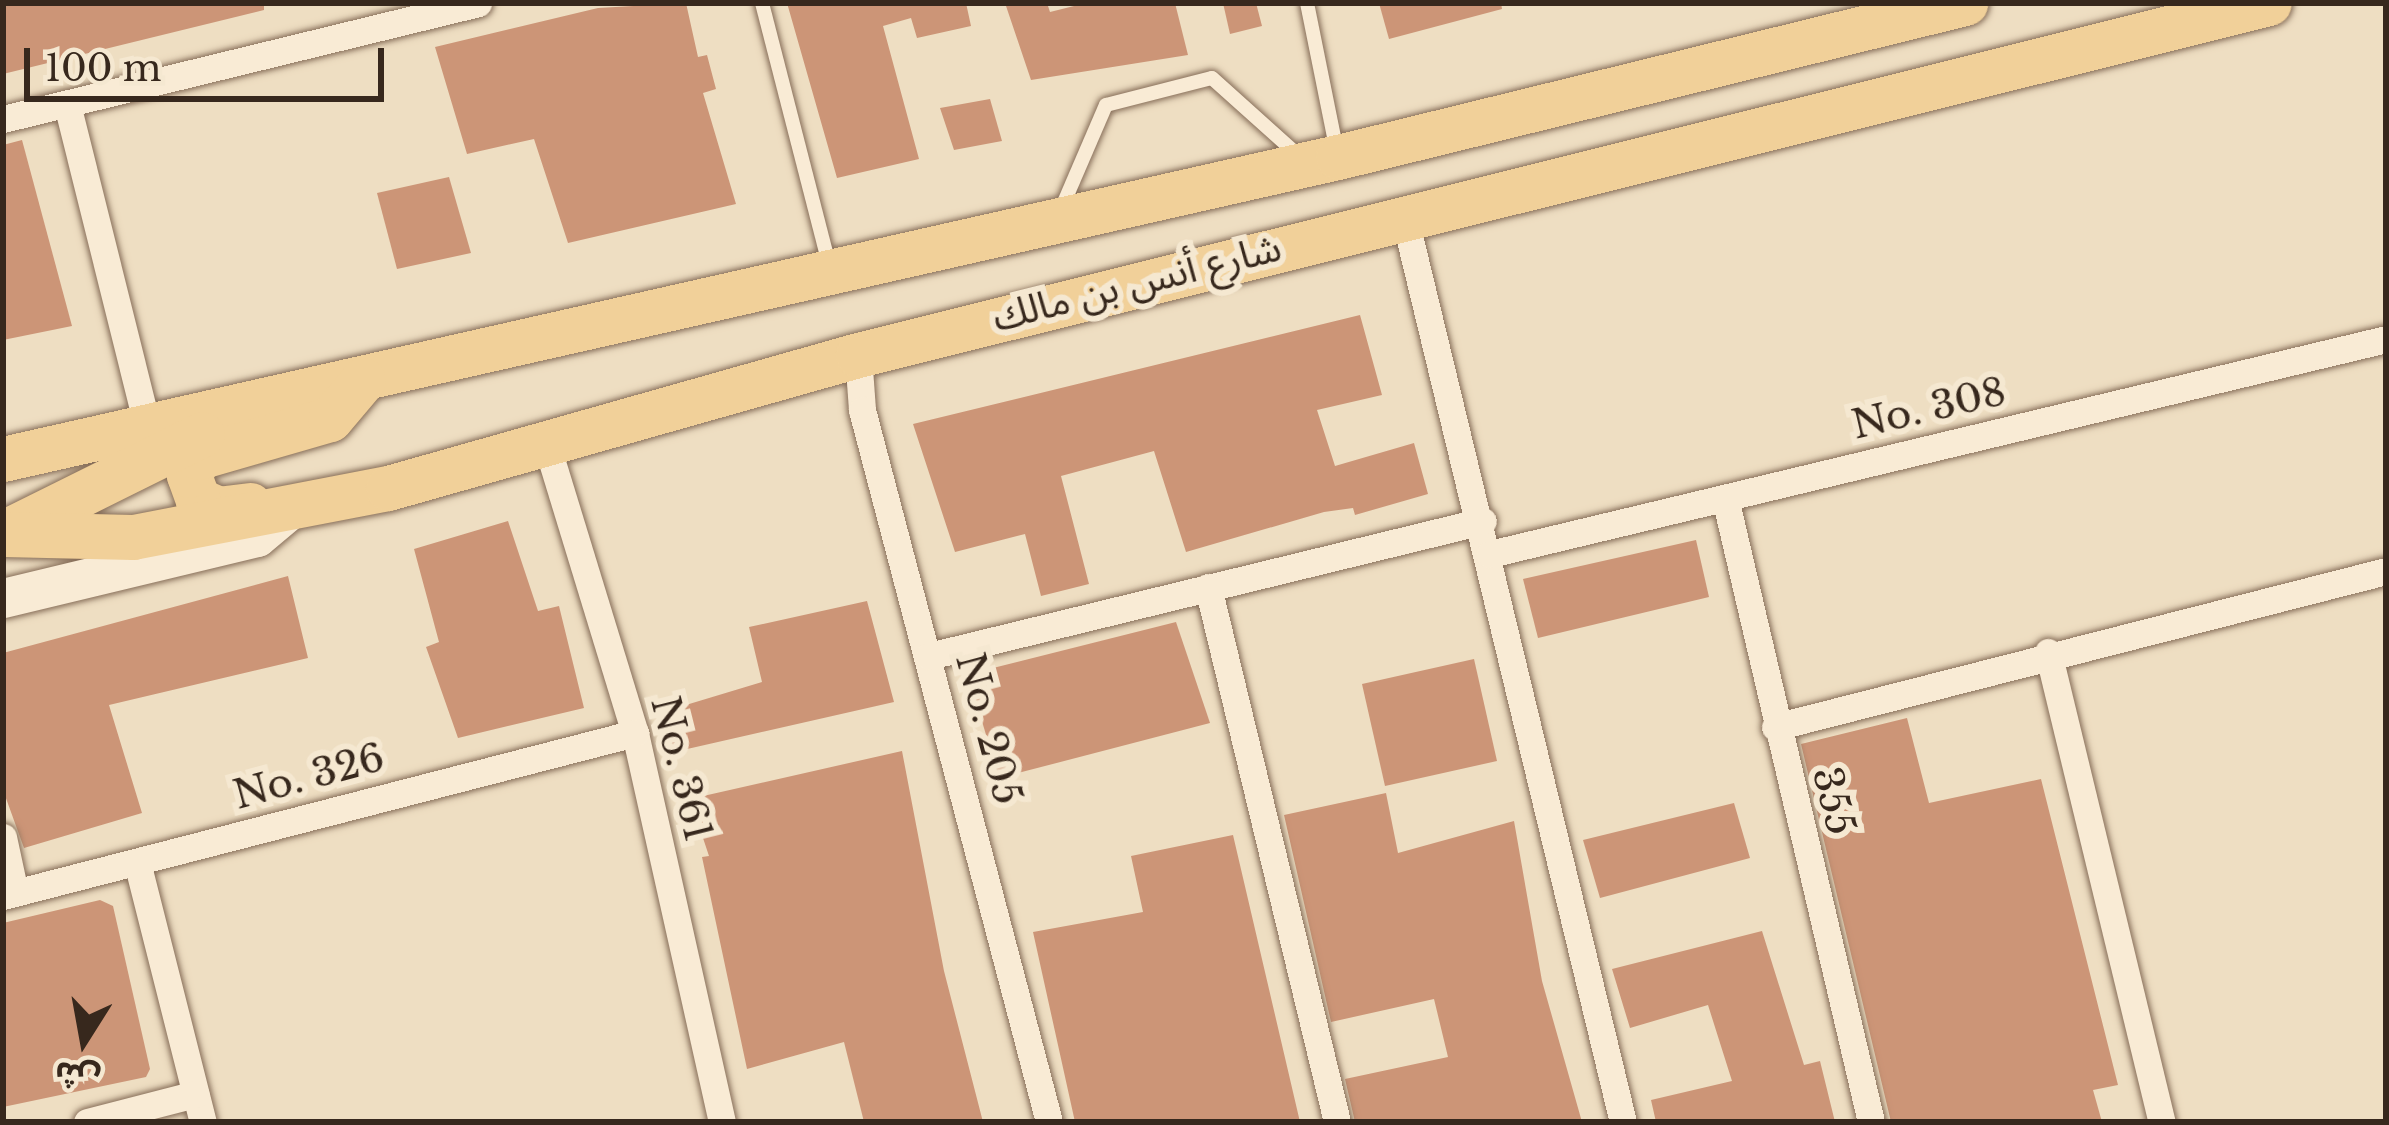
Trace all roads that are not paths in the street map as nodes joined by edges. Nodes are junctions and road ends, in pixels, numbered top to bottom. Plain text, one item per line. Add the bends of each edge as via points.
1 (762, 3) edge
2 (1307, 3) edge
3 (1966, 3) edge
4 (2269, 3) edge
5 (473, 4) edge
6 (67, 104) junction
7 (3, 119) edge
8 (1323, 160) junction
9 (1404, 215) junction
10 (1056, 221) junction
11 (831, 272) junction
12 (2386, 340) edge
13 (858, 355) junction
14 (363, 380) junction
15 (255, 400) junction
16 (147, 425) junction
17 (544, 439) junction
18 (3, 458) edge
19 (1725, 498) junction
20 (294, 510) junction
21 (1483, 521) junction
22 (3, 533) edge
23 (1490, 554) junction
24 (2386, 572) edge
25 (1208, 587) junction
26 (3, 598) edge
27 (2048, 652) junction
28 (929, 656) junction
29 (1775, 727) junction
30 (635, 733) junction
31 (3, 837) edge
32 (137, 862) junction
33 (9, 894) edge
34 (199, 1108) edge
35 (87, 1122) edge
36 (722, 1122) edge
37 (1049, 1122) edge
38 (1337, 1122) edge
39 (1624, 1122) edge
40 (1871, 1122) edge
41 (2162, 1122) edge

1 - 11 lane
2 - 8 lane
3 - 8 main road, شارع أنس بن مالك
4 - 9 main road, شارع أنس بن مالك
5 - 6 street
6 - 7 street
6 - 16 street
8 - 10 main road, شارع أنس بن مالك
8 - 10 lane via 1212,78 1106,105
9 - 13 main road, شارع أنس بن مالك
9 - 21 street
10 - 11 main road, شارع أنس بن مالك
11 - 14 main road, شارع أنس بن مالك
12 - 19 street, No. 308
13 - 17 main road, شارع أنس بن مالك
13 - 28 street, No. 205 via 862,410
14 - 15 main road, شارع أنس بن مالك
14 - 20 main road via 330,419 210,452 190,475 194,494 212,508
15 - 16 main road, شارع أنس بن مالك
15 - 22 main road
16 - 18 main road, شارع أنس بن مالك
17 - 20 main road, شارع أنس بن مالك
17 - 30 street, No. 361
19 - 23 street, No. 308
19 - 29 street, 355
20 - 22 main road, شارع أنس بن مالك via 133,537
20 - 26 main road via 257,537
21 - 23 street
21 - 25 street
23 - 39 street
24 - 27 street
25 - 28 street
25 - 38 street
27 - 29 street
27 - 41 street
28 - 37 street, No. 205
29 - 40 street, 355
30 - 32 street, No. 326
30 - 36 street, No. 361
31 - 33 street
32 - 33 street, No. 326
32 - 34 street
34 - 35 street

